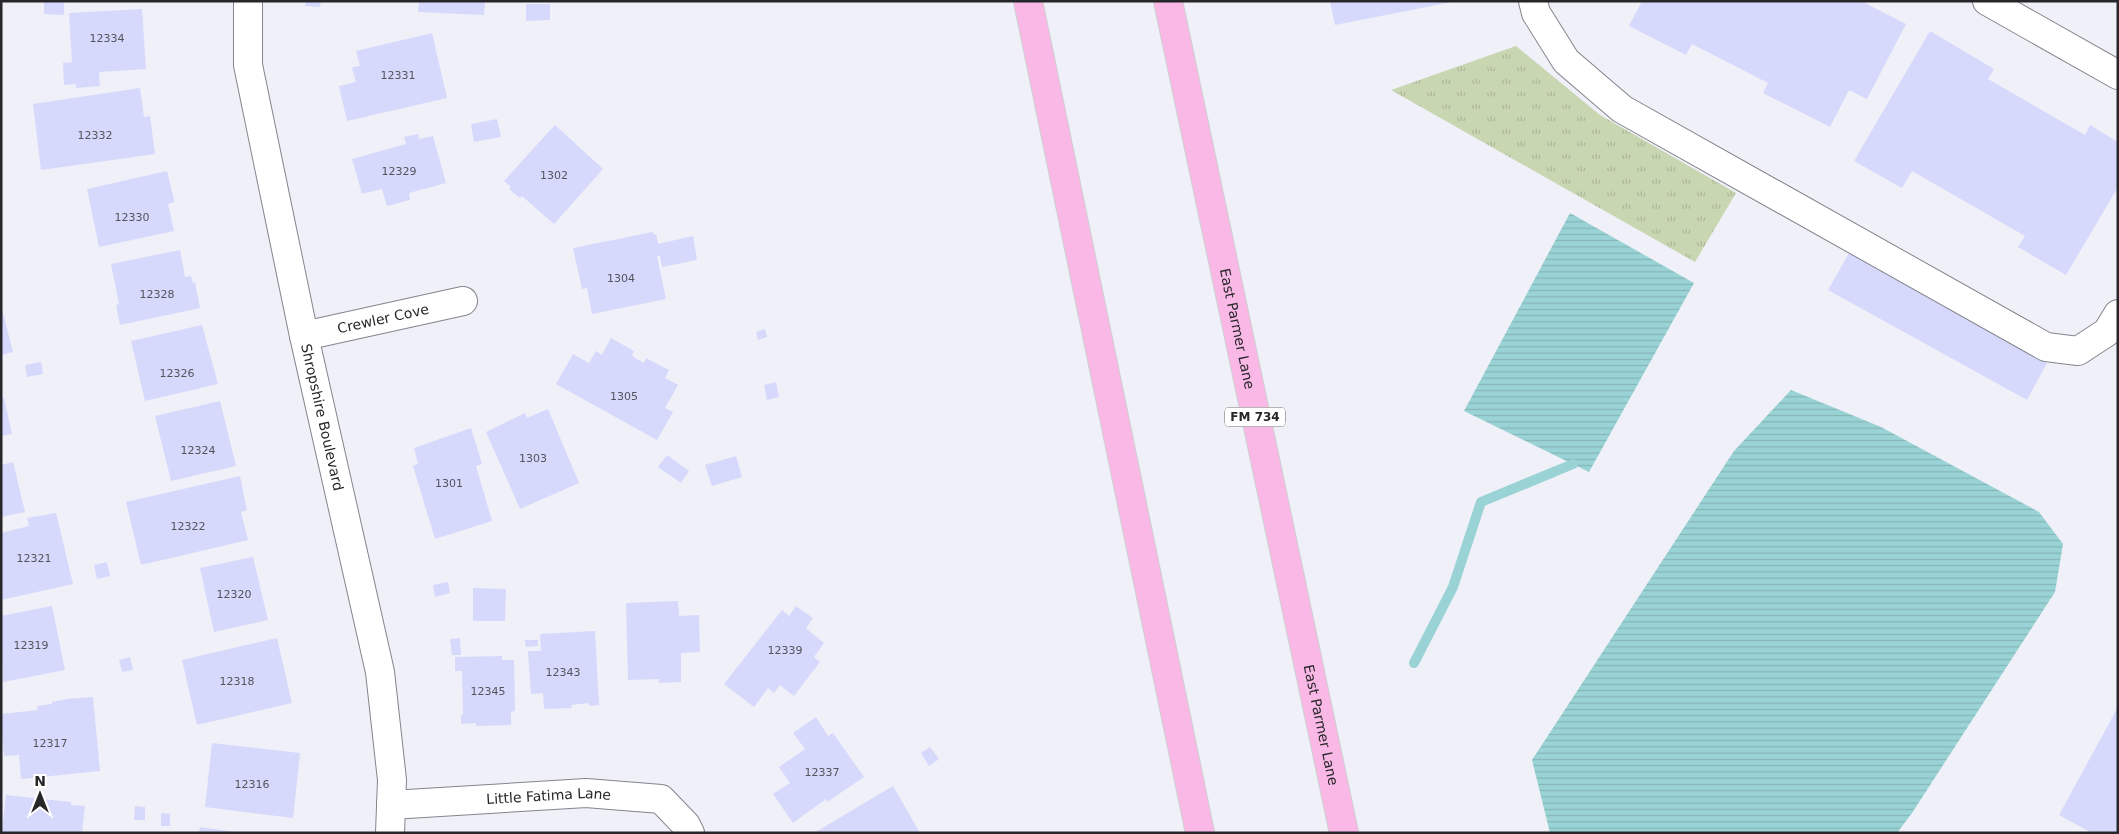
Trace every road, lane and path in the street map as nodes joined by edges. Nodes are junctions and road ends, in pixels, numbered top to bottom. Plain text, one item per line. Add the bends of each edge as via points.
1 (248, 1) edge
2 (1028, 1) edge
3 (1168, 1) edge
4 (1533, 1) edge
5 (1987, 1) edge
6 (2118, 75) edge
7 (463, 301) dead end
8 (2118, 314) edge
9 (304, 336) junction
10 (391, 805) junction
11 (390, 833) edge
12 (690, 833) edge
13 (1200, 833) edge
14 (1344, 833) edge

1 - 9 street, Shropshire Boulevard via 248,65
2 - 13 main road
3 - 14 main road, East Parmer Lane / FM 734
4 - 8 street via 1536,13 1566,61 1622,109 2046,347 2078,351 2106,332
5 - 6 street
7 - 9 street, Crewler Cove
9 - 10 street, Shropshire Boulevard via 380,672 392,780
10 - 11 street, Shropshire Boulevard
10 - 12 street, Little Fatima Lane via 586,793 661,799

